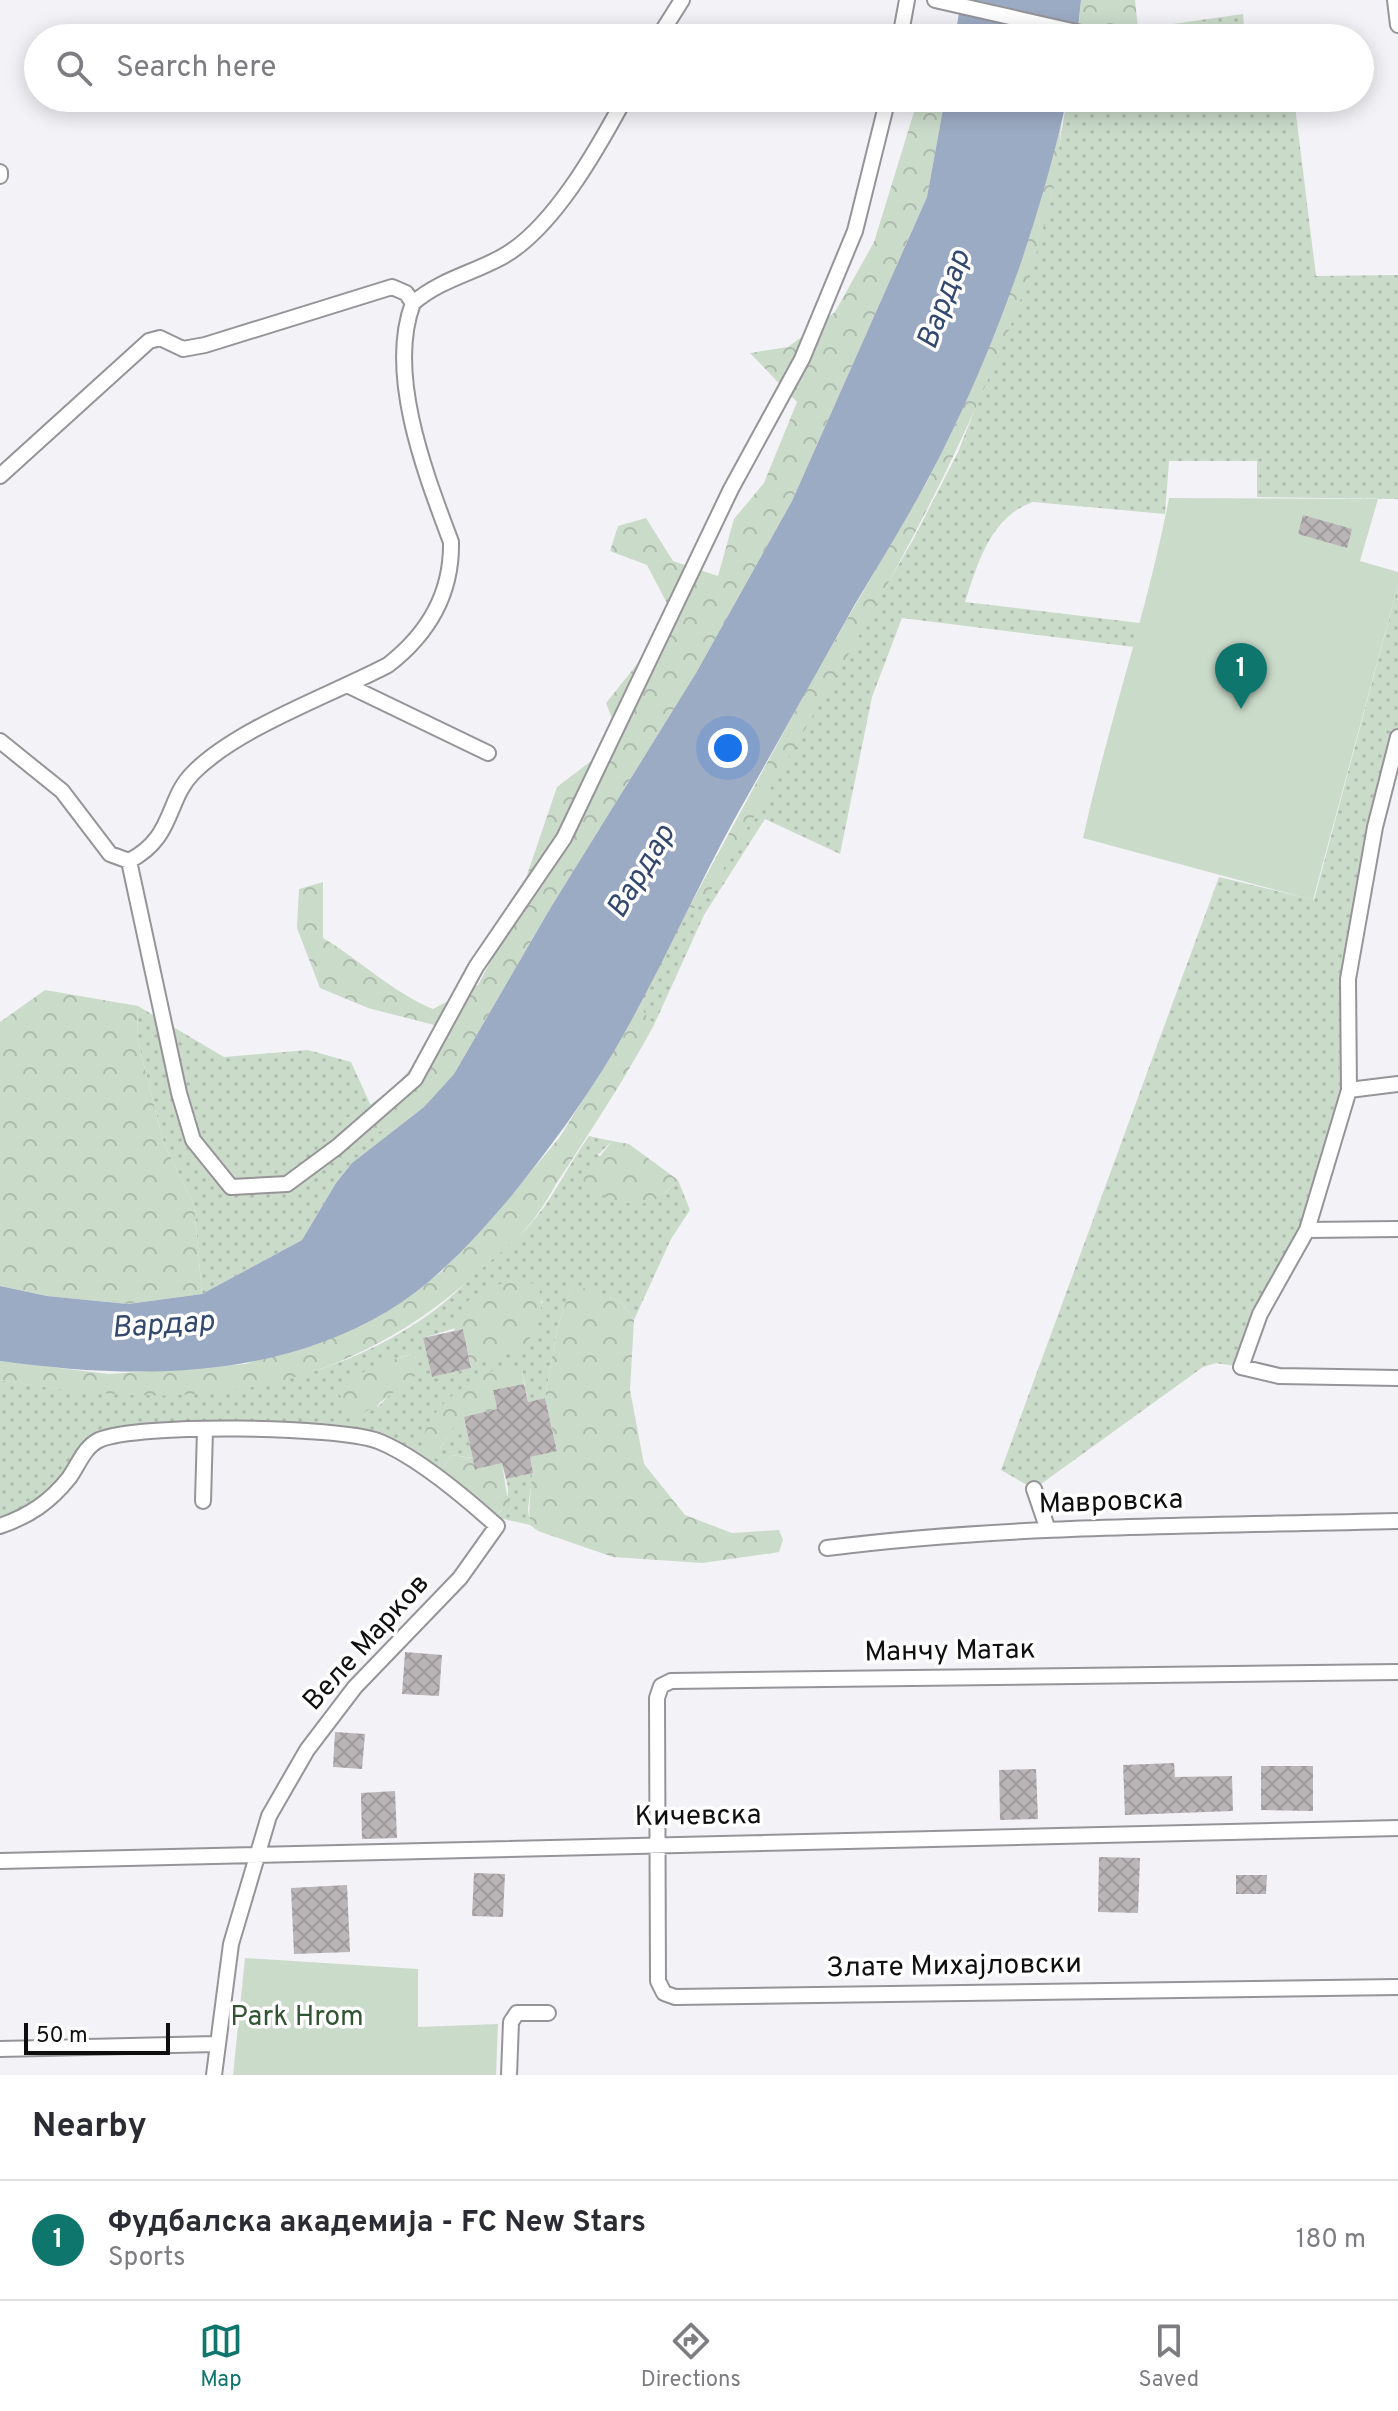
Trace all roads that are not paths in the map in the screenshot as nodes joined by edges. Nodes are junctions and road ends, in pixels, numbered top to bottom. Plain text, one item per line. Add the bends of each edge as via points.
1 (682, 0) edge
2 (907, 0) edge
3 (935, 0) edge
4 (1395, 0) edge
5 (667, 24) edge
6 (903, 24) edge
7 (1040, 24) edge
8 (1398, 25) edge
9 (617, 112) edge
10 (885, 112) edge
11 (413, 303) junction
12 (0, 476) edge
13 (349, 686) junction
14 (1398, 737) edge
15 (0, 741) edge
16 (488, 753) dead end
17 (129, 861) junction
18 (1398, 1084) edge
19 (1349, 1090) junction
20 (1398, 1229) edge
21 (1307, 1230) junction
22 (1398, 1378) edge
23 (205, 1430) junction
24 (1034, 1489) dead end
25 (203, 1501) dead end
26 (1398, 1521) edge
27 (0, 1526) edge
28 (1048, 1530) junction
29 (827, 1548) dead end
30 (1398, 1672) edge
31 (1398, 1828) edge
32 (659, 1843) junction
33 (254, 1856) junction
34 (0, 1861) edge
35 (1398, 1987) edge
36 (548, 2013) dead end
37 (216, 2044) junction
38 (0, 2049) edge
39 (214, 2075) edge
40 (509, 2075) edge

1 - 5 street
2 - 6 street
3 - 7 street
4 - 8 street
9 - 11 street via 593,155 535,231 501,258 449,278
10 - 17 street via 855,231 802,359 731,489 564,838 476,967 415,1079 287,1184 231,1187 193,1140
11 - 12 street via 392,287 205,345 183,349 160,338 149,341
11 - 13 street via 404,345 411,409 451,542 451,559 445,591 425,631 388,665
13 - 16 street
13 - 17 street via 234,743 193,773 162,831
14 - 19 street via 1375,827 1348,979
15 - 17 street via 62,791 110,854
18 - 19 street
19 - 21 street
20 - 21 street
21 - 22 street via 1260,1314 1241,1367 1279,1376
23 - 25 street
23 - 27 street via 96,1441 51,1498
23 - 33 street, Веле Марков via 324,1432 381,1442 497,1526 460,1578 355,1687 307,1750 269,1816
24 - 28 street
26 - 28 street, Мавровска
28 - 29 street, Мавровска
30 - 32 street, Манчу Матак via 671,1681 661,1686 657,1698
31 - 32 street, Кичевска
32 - 33 street, Кичевска
32 - 35 street, Злате Михајловски via 658,1981 664,1993 675,1997
33 - 34 street, Кичевска
33 - 37 street, Веле Марков via 231,1944
36 - 40 street via 517,2013 511,2022
37 - 38 street
37 - 39 street, Веле Марков

